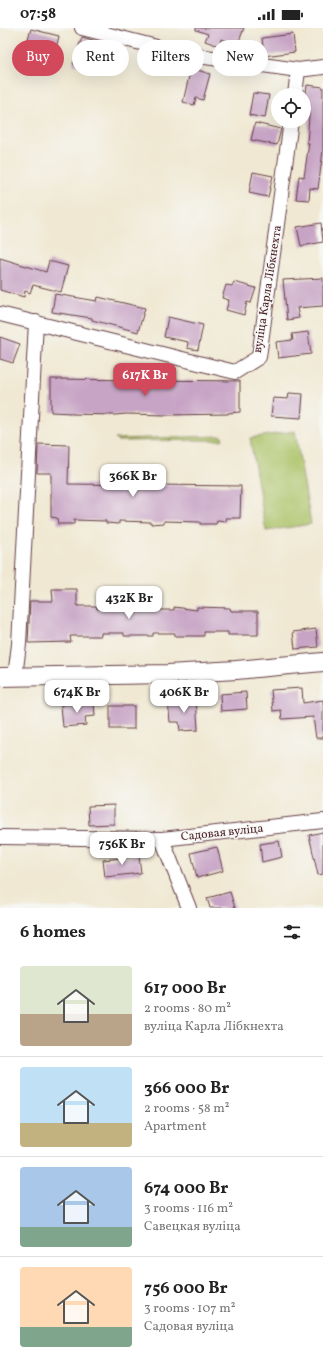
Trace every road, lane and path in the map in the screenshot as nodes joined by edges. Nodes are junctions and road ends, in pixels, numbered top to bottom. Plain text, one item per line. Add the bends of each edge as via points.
1 (82, 28) edge
2 (323, 67) edge
3 (298, 70) junction
4 (296, 88) edge
5 (290, 128) edge
6 (0, 314) edge
7 (36, 322) junction
8 (323, 662) edge
9 (8, 677) edge
10 (323, 821) edge
11 (0, 837) edge
12 (162, 838) junction
13 (188, 908) edge

1 - 3 street via 184,54
2 - 3 street
3 - 4 street
5 - 7 street, вуліца Карла Лібкнехта via 259,357 235,372
6 - 7 street, вуліца Карла Лібкнехта
7 - 9 street via 19,644
8 - 9 street via 168,674
10 - 12 street, Садовая вуліца
11 - 12 street, Садовая вуліца
12 - 13 street

